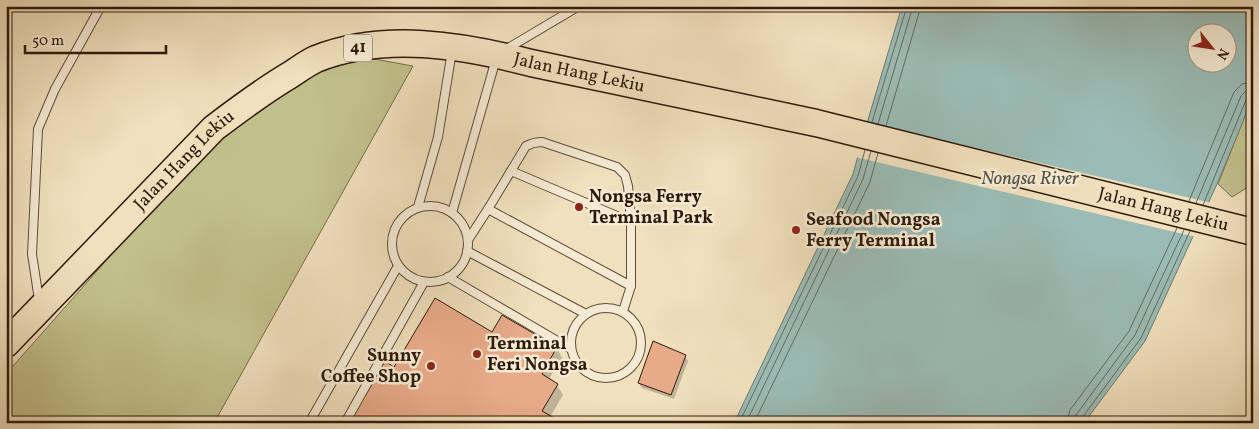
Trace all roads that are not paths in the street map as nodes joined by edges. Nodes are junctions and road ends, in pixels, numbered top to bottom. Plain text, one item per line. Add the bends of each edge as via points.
1 (101, 6) edge
2 (579, 6) edge
3 (453, 47) junction
4 (498, 54) junction
5 (511, 171) junction
6 (418, 207) junction
7 (488, 209) junction
8 (452, 213) junction
9 (631, 222) junction
10 (1249, 231) edge
11 (468, 240) junction
12 (467, 251) junction
13 (398, 266) junction
14 (448, 278) junction
15 (424, 282) junction
16 (631, 286) junction
17 (40, 307) junction
18 (623, 312) junction
19 (586, 314) junction
20 (6, 344) edge
21 (571, 349) junction
22 (309, 423) edge
23 (345, 423) edge

1 - 17 lane via 55,88 38,130 32,254
2 - 4 lane
3 - 4 highway, Jalan Hang Lekiu / 41
3 - 6 lane via 438,136
3 - 17 highway, Jalan Hang Lekiu / 41 via 372,45 341,52 314,60 253,98 214,128
4 - 8 lane
4 - 10 highway, Jalan Hang Lekiu / 41 via 816,123
5 - 7 lane
5 - 9 lane
5 - 9 lane via 526,146 535,142 616,167 625,175 628,186
6 - 8 lane via 436,206
6 - 13 lane via 403,216 393,232 392,249
7 - 11 lane
7 - 16 lane
8 - 11 lane via 463,225
9 - 16 lane
11 - 12 lane
12 - 14 lane via 464,262
12 - 19 lane
13 - 15 lane via 410,277
13 - 22 lane
14 - 15 lane
14 - 21 lane
15 - 23 lane
16 - 18 lane
17 - 20 highway, Jalan Hang Lekiu / 41
18 - 19 lane via 604,308
18 - 21 lane via 641,333 642,348 637,361 627,372 614,378 586,373 576,363
19 - 21 lane via 577,323

